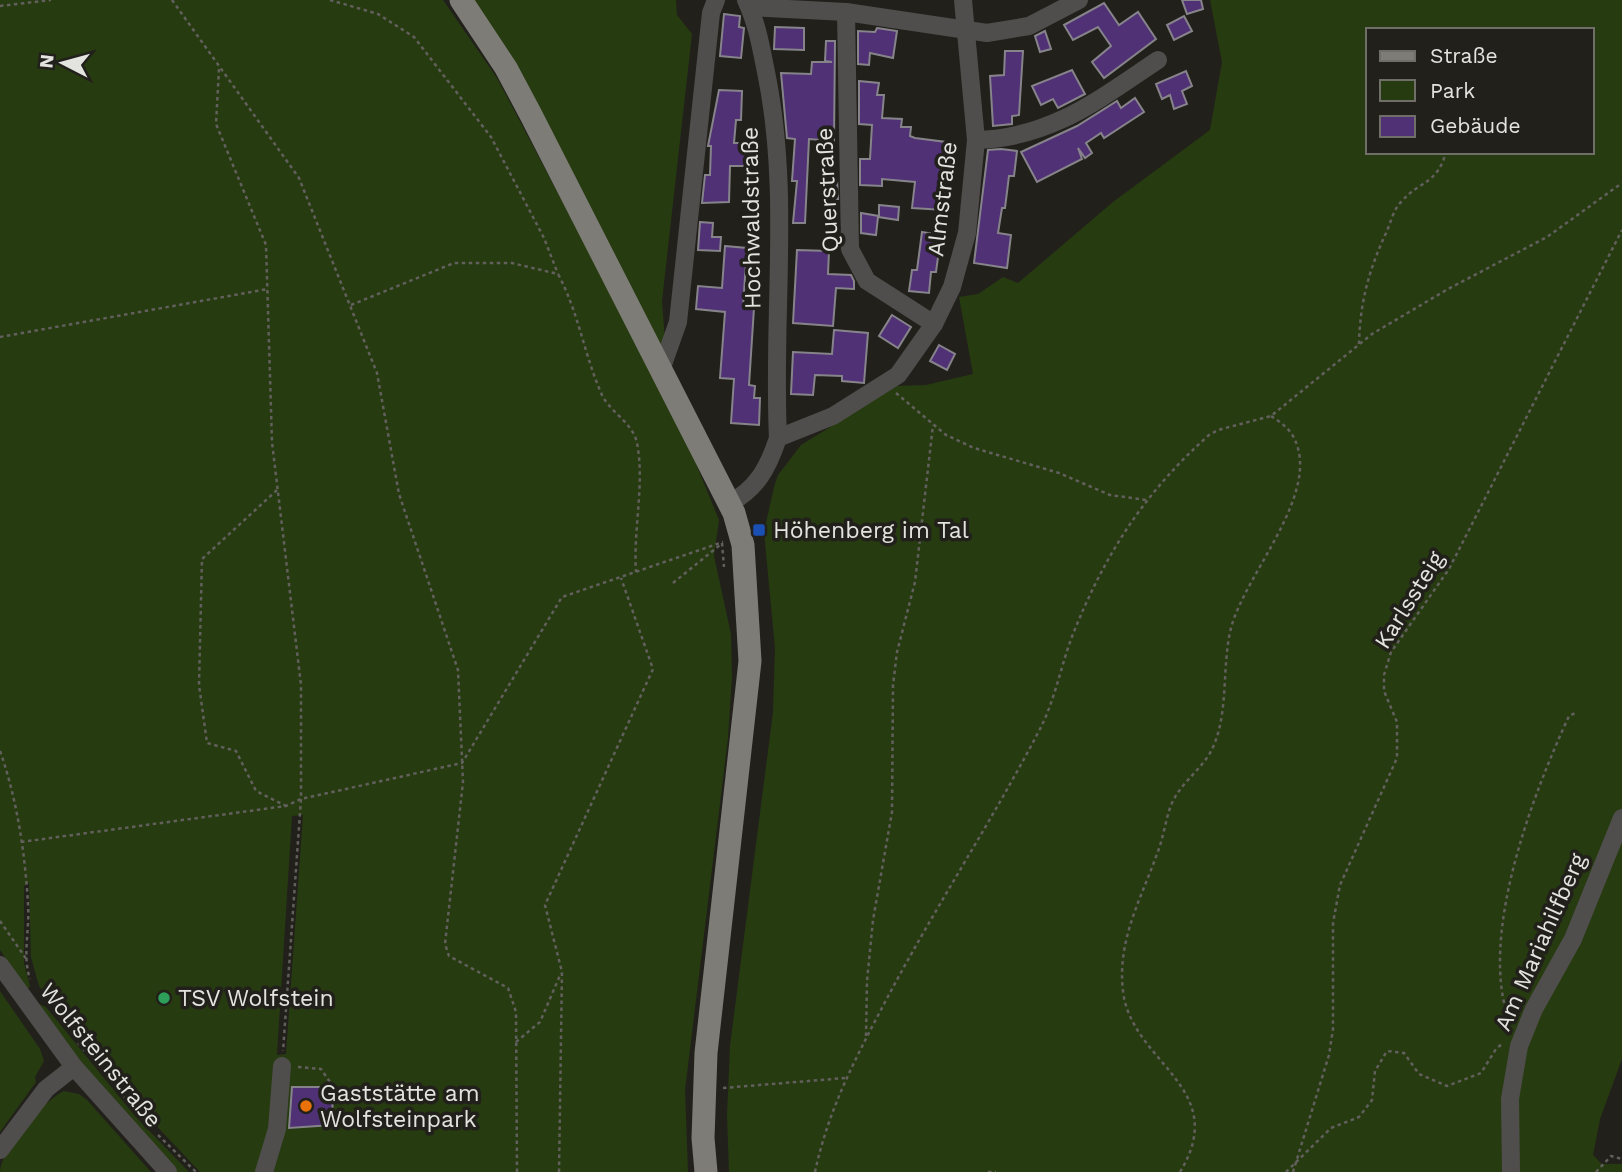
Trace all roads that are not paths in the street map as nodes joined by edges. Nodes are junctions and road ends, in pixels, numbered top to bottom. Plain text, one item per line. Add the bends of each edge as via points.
1 (461, 0) edge
2 (716, 0) edge
3 (963, 0) edge
4 (1079, 0) edge
5 (748, 4) edge
6 (885, 9) edge
7 (846, 12) junction
8 (965, 31) junction
9 (1158, 60) dead end
10 (976, 140) junction
11 (934, 324) junction
12 (661, 370) junction
13 (778, 438) junction
14 (728, 504) junction
15 (1622, 818) edge
16 (0, 965) edge
17 (282, 1066) road end
18 (74, 1067) junction
19 (0, 1150) edge
20 (168, 1172) edge
21 (264, 1172) edge
22 (706, 1172) edge
23 (1511, 1172) edge

1 - 12 main road via 512,80
2 - 12 street via 678,322
3 - 8 street, Almstraße
4 - 8 street via 1014,30
5 - 7 street
5 - 13 street, Hochwaldstraße via 771,95 778,167
6 - 7 street
6 - 8 street
7 - 11 street, Querstraße via 850,249 867,281
8 - 10 street, Almstraße
9 - 10 street via 1056,124 1012,137
10 - 11 street, Almstraße via 967,233 952,287
11 - 13 street, Almstraße via 908,363 886,384 815,425
12 - 14 main road
13 - 14 street via 758,482
14 - 22 main road via 741,535 735,584 750,643 749,680 706,1053
15 - 23 street, Am Mariahilfberg via 1573,939 1519,1045 1510,1099
16 - 18 street, Wolfsteinstraße
17 - 21 street via 277,1129
18 - 19 street via 46,1089
18 - 20 street, Wolfsteinstraße

